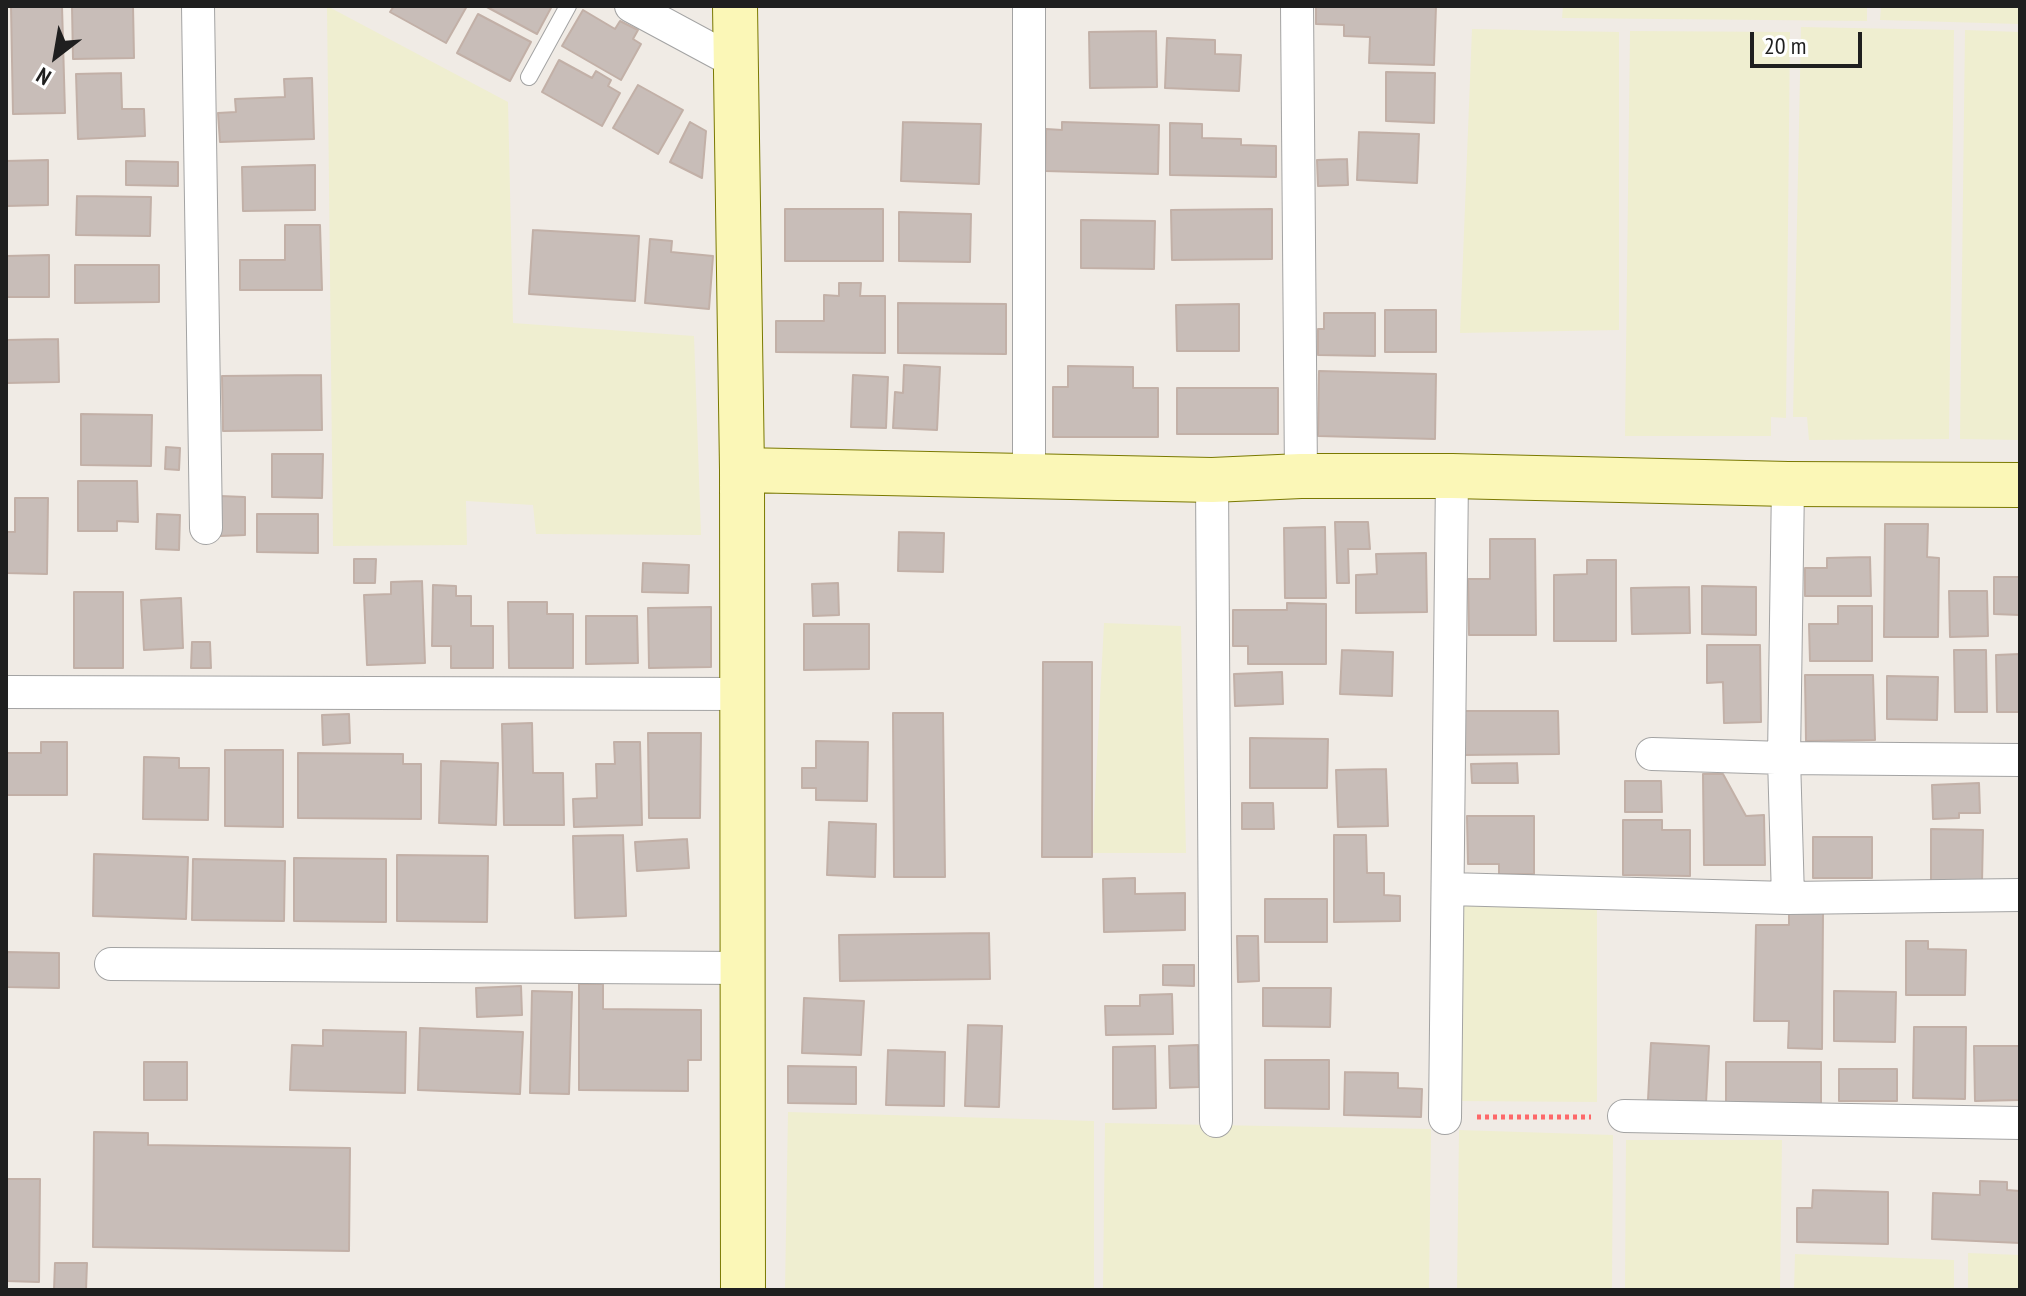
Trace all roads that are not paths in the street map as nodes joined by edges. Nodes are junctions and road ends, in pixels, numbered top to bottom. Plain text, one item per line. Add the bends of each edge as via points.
1 (198, 6) edge
2 (568, 6) edge
3 (631, 6) edge
4 (735, 6) edge
5 (1029, 6) edge
6 (1297, 6) edge
7 (735, 62) junction
8 (529, 77) dead end
9 (742, 470) junction
10 (1029, 475) junction
11 (1301, 476) junction
12 (1452, 476) junction
13 (1212, 480) junction
14 (1788, 484) junction
15 (2020, 485) edge
16 (206, 528) dead end
17 (6, 692) edge
18 (740, 694) junction
19 (1652, 754) dead end
20 (1784, 758) junction
21 (2020, 760) edge
22 (1448, 889) junction
23 (2020, 895) edge
24 (1788, 898) junction
25 (111, 964) dead end
26 (742, 968) junction
27 (1624, 1116) road end
28 (1445, 1118) road end
29 (1216, 1121) dead end
30 (2020, 1123) edge
31 (743, 1290) edge

1 - 16 street
2 - 8 lane
3 - 7 street
4 - 7 street
5 - 10 street
6 - 11 street
7 - 9 street
9 - 10 street
9 - 18 street
10 - 13 street
11 - 12 street
11 - 13 street
12 - 14 street
12 - 22 street
13 - 29 street
14 - 15 street
14 - 20 street
17 - 18 street
18 - 26 street
19 - 20 street
20 - 21 street
20 - 24 street
22 - 24 street
22 - 28 street
23 - 24 street
25 - 26 street
26 - 31 street
27 - 30 street

